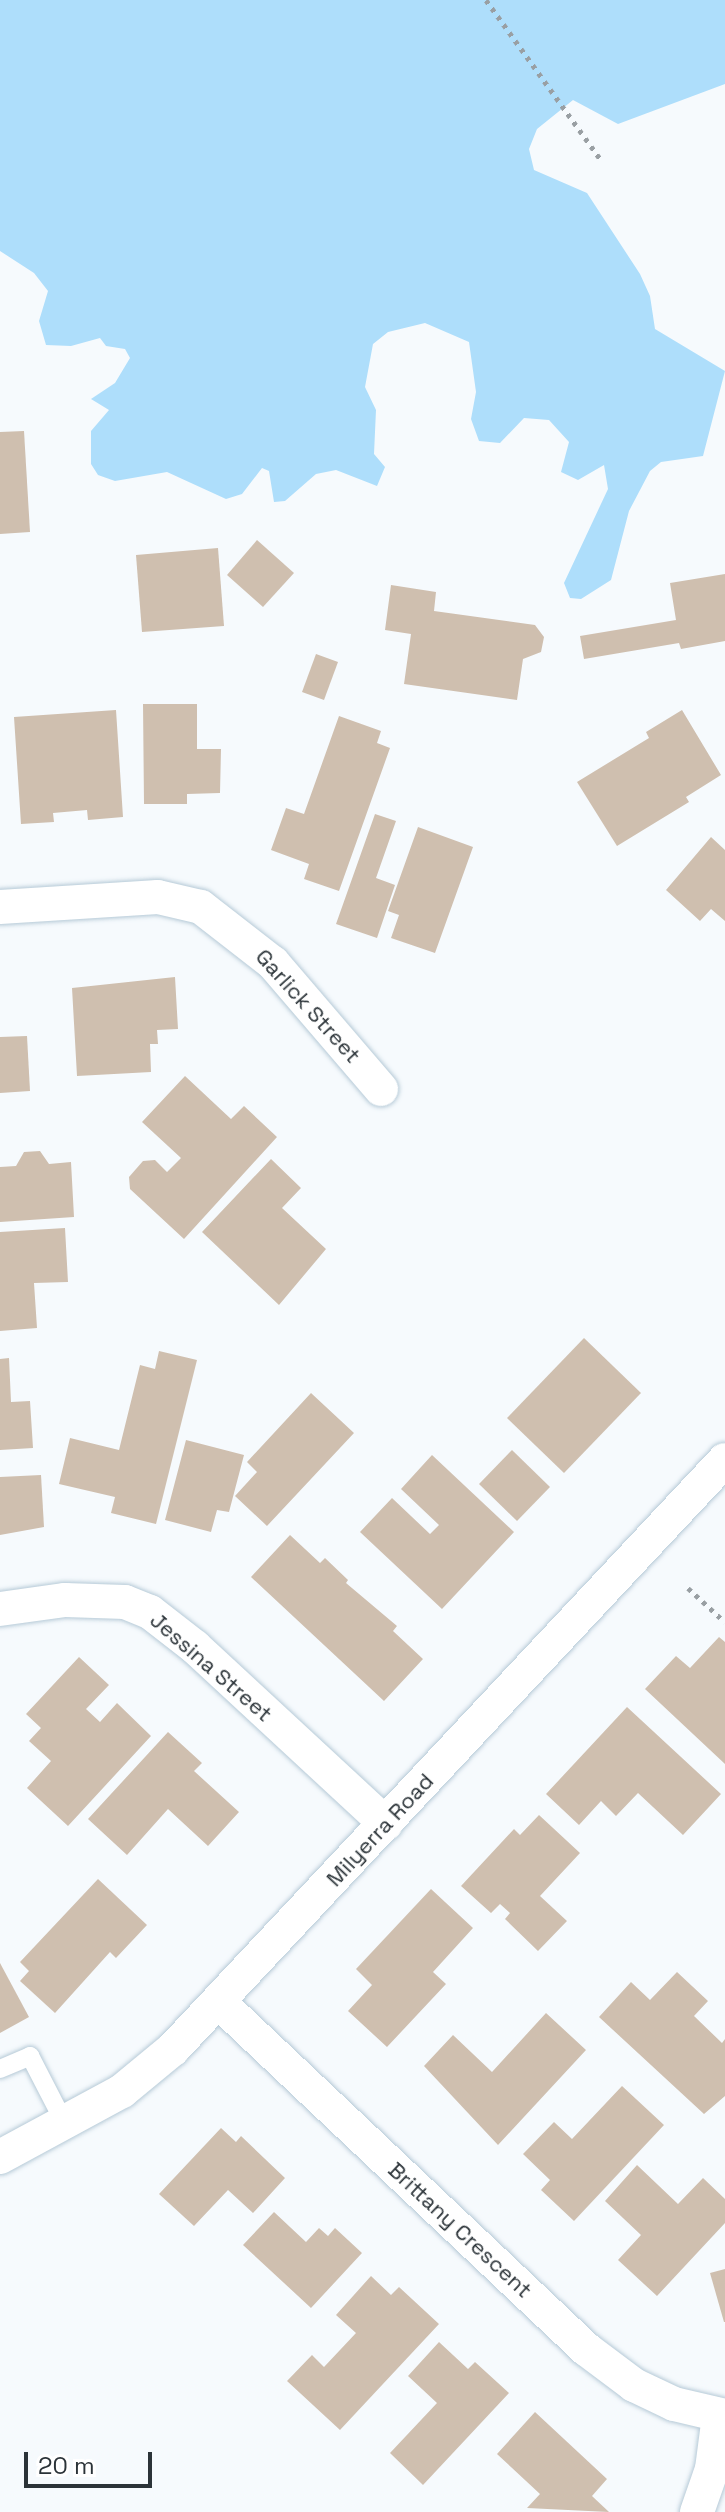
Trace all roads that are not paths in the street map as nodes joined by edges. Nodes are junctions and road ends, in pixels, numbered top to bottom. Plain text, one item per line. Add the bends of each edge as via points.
1 (0, 907) edge
2 (381, 1089) dead end
3 (725, 1460) edge
4 (0, 1609) edge
5 (386, 1824) junction
6 (220, 2003) junction
7 (0, 2069) edge
8 (64, 2122) junction
9 (0, 2157) edge
10 (722, 2416) edge
11 (697, 2512) edge

1 - 2 street, Garlick Street via 158,897 201,907 273,963
3 - 5 street, Milyerra Road
4 - 5 street, Jessina Street via 65,1600 125,1602 150,1612 195,1647
5 - 6 street, Milyerra Road
6 - 8 street, Milyerra Road via 122,2091
6 - 10 street, Brittany Crescent via 586,2349 634,2385
7 - 8 lane via 30,2056
8 - 9 street, Milyerra Road
10 - 11 street

